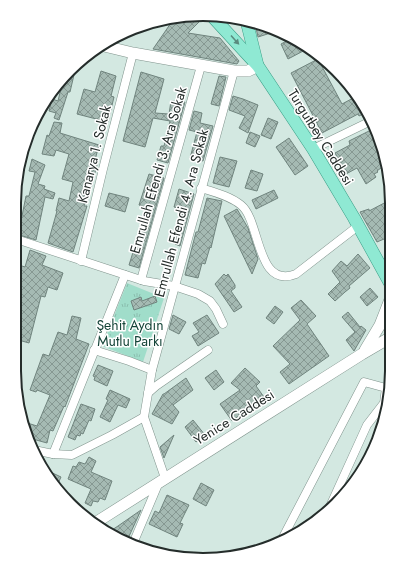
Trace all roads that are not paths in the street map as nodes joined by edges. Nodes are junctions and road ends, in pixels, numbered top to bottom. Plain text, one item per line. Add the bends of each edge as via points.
1 (221, 22) edge
2 (247, 26) edge
3 (109, 47) edge
4 (133, 53) junction
5 (201, 66) junction
6 (258, 66) junction
7 (234, 71) junction
8 (366, 123) edge
9 (313, 149) junction
10 (201, 188) junction
11 (358, 226) junction
12 (21, 241) edge
13 (81, 260) junction
14 (385, 274) edge
15 (125, 276) junction
16 (141, 280) junction
17 (174, 286) junction
18 (385, 313) edge
19 (385, 322) edge
20 (223, 324) dead end
21 (380, 326) junction
22 (385, 341) edge
23 (94, 350) junction
24 (208, 350) dead end
25 (362, 354) junction
26 (152, 370) junction
27 (384, 388) edge
28 (148, 393) junction
29 (382, 404) edge
30 (144, 417) junction
31 (40, 451) edge
32 (53, 454) junction
33 (162, 480) junction
34 (334, 498) edge
35 (99, 520) edge
36 (285, 533) edge
37 (135, 540) edge

1 -> 6 main road, Turgutbey Caddesi
2 - 6 main road
3 - 4 street
4 - 5 street
4 - 13 street, Kanarya 1. Sokak
5 - 7 street
5 - 16 street, Emrullah Efendi 3. Ara Sokak
6 - 7 street via 248,71
6 - 9 main road, Turgutbey Caddesi
7 - 10 street, Emrullah Efendi 4. Ara Sokak
8 - 9 street
9 - 11 main road, Turgutbey Caddesi
10 - 11 street via 242,205 250,217 264,258 275,274 281,276 296,274
10 - 17 street, Emrullah Efendi 4. Ara Sokak
11 - 14 main road, Turgutbey Caddesi
12 - 13 street
13 - 15 street
15 - 16 street
15 - 23 street
16 - 17 street
17 - 20 street via 210,301
17 - 26 street, Emrullah Efendi 4. Ara Sokak
18 - 21 street
19 - 21 street
21 - 25 street
22 - 25 street, Yenice Caddesi
23 - 26 street
23 - 32 street
24 - 28 street
25 - 33 street, Yenice Caddesi
26 - 28 street, Emrullah Efendi 4. Ara Sokak
27 - 36 street via 364,382
28 - 30 street, Emrullah Efendi 4. Ara Sokak
29 - 34 street via 367,425
30 - 32 street via 72,455
30 - 33 street, Emrullah Efendi 4. Ara Sokak
31 - 32 street
33 - 35 street, Yenice Caddesi
33 - 37 street

